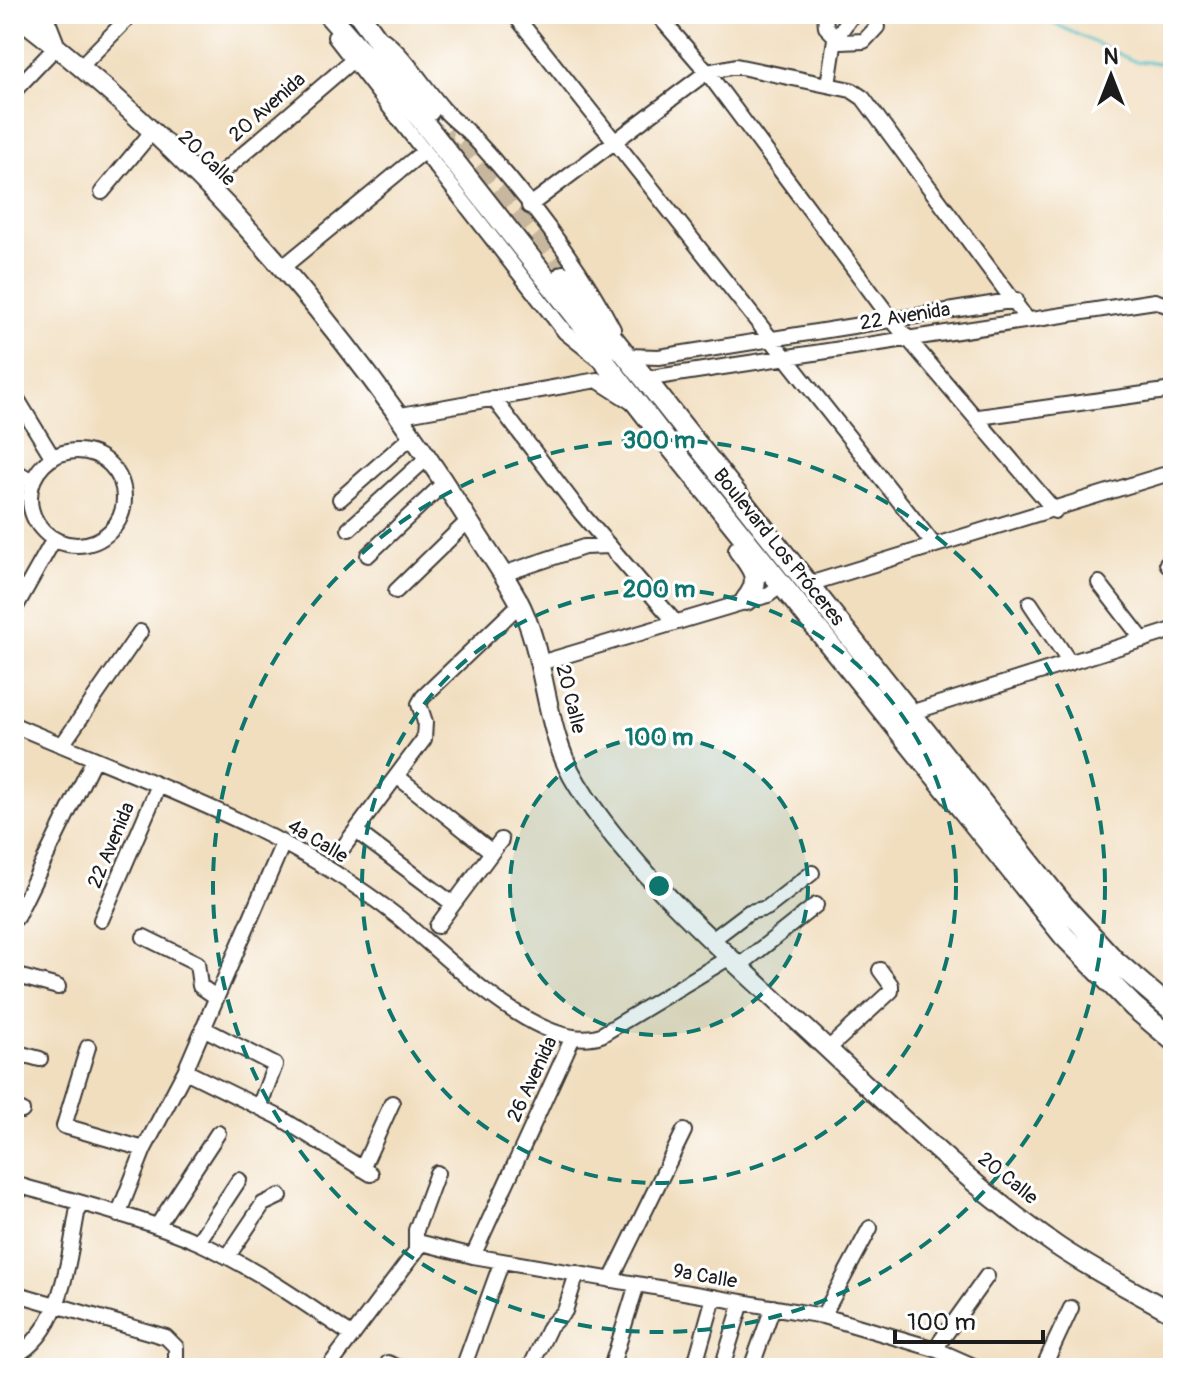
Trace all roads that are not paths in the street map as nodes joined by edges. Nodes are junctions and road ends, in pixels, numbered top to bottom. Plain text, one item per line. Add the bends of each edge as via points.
1 (15, 14) edge
2 (43, 14) edge
3 (132, 14) edge
4 (320, 14) edge
5 (328, 14) edge
6 (514, 14) edge
7 (657, 14) edge
8 (825, 14) edge
9 (853, 14) edge
10 (365, 22) edge
11 (877, 27) dead end
12 (835, 39) junction
13 (56, 46) junction
14 (354, 59) junction
15 (80, 67) junction
16 (707, 72) junction
17 (828, 85) junction
18 (14, 91) edge
19 (151, 133) junction
20 (613, 140) junction
21 (423, 152) junction
22 (206, 186) junction
23 (102, 192) dead end
24 (529, 206) junction
25 (283, 267) junction
26 (529, 273) tunnel mouth
27 (572, 274) tunnel mouth
28 (1016, 300) junction
29 (1172, 307) edge
30 (1173, 316) edge
31 (1026, 318) junction
32 (892, 320) junction
33 (614, 329) junction
34 (906, 337) junction
35 (771, 338) junction
36 (624, 352) junction
37 (784, 355) junction
38 (607, 365) junction
39 (644, 379) junction
40 (1173, 390) edge
41 (14, 394) edge
42 (493, 398) junction
43 (640, 407) junction
44 (401, 415) junction
45 (979, 417) junction
46 (413, 435) junction
47 (667, 442) junction
48 (428, 457) junction
49 (53, 458) junction
50 (14, 470) edge
51 (1173, 472) edge
52 (33, 482) junction
53 (444, 483) junction
54 (340, 499) dead end
55 (1055, 511) junction
56 (581, 513) junction
57 (468, 521) junction
58 (349, 529) dead end
59 (54, 539) junction
60 (934, 545) junction
61 (609, 546) junction
62 (584, 547) junction
63 (368, 555) dead end
64 (503, 574) junction
65 (1099, 583) dead end
66 (783, 584) junction
67 (809, 584) junction
68 (396, 591) dead end
69 (746, 600) junction
70 (1030, 603) dead end
71 (520, 604) junction
72 (14, 610) edge
73 (675, 622) junction
74 (1173, 630) edge
75 (140, 632) dead end
76 (1143, 640) junction
77 (540, 663) junction
78 (1070, 663) junction
79 (910, 713) junction
80 (14, 725) edge
81 (62, 745) junction
82 (94, 759) junction
83 (398, 777) junction
84 (158, 787) junction
85 (356, 831) junction
86 (283, 843) junction
87 (339, 853) dead end
88 (812, 873) dead end
89 (453, 904) junction
90 (816, 905) dead end
91 (16, 918) dead end
92 (101, 920) dead end
93 (437, 926) dead end
94 (144, 937) dead end
95 (712, 940) junction
96 (734, 962) junction
97 (880, 970) dead end
98 (14, 975) edge
99 (58, 987) dead end
100 (216, 997) junction
101 (1173, 1011) edge
102 (203, 1028) junction
103 (573, 1037) junction
104 (1173, 1040) edge
105 (88, 1047) dead end
106 (828, 1049) junction
107 (14, 1052) edge
108 (40, 1059) dead end
109 (185, 1071) junction
110 (392, 1103) dead end
111 (259, 1107) junction
112 (684, 1131) dead end
113 (218, 1133) dead end
114 (144, 1149) junction
115 (437, 1173) dead end
116 (239, 1180) dead end
117 (14, 1184) edge
118 (280, 1196) dead end
119 (79, 1203) junction
120 (118, 1215) junction
121 (157, 1226) junction
122 (870, 1228) dead end
123 (198, 1242) junction
124 (418, 1245) junction
125 (228, 1256) junction
126 (473, 1256) junction
127 (502, 1261) junction
128 (577, 1273) junction
129 (987, 1276) dead end
130 (611, 1280) junction
131 (637, 1284) junction
132 (14, 1293) edge
133 (714, 1297) junction
134 (742, 1302) junction
135 (55, 1304) junction
136 (773, 1307) junction
137 (1071, 1308) dead end
138 (1173, 1313) edge
139 (823, 1316) junction
140 (351, 1335) junction
141 (935, 1349) junction
142 (14, 1356) edge
143 (960, 1364) edge
144 (176, 1368) edge
145 (328, 1368) edge
146 (463, 1368) edge
147 (530, 1368) edge
148 (611, 1368) edge
149 (694, 1368) edge
150 (722, 1368) edge
151 (751, 1368) edge
152 (978, 1368) edge
153 (1043, 1368) edge

1 - 13 main road, 20 Calle
2 - 13 main road
3 - 15 street
4 - 14 street, Boulevard Los Próceres
5 - 38 highway, Boulevard Los Próceres via 435,137 594,339
6 - 20 street
7 - 16 street
8 - 12 street
9 - 12 street
10 - 24 street, Boulevard Los Próceres via 399,51
10 - 36 highway, Boulevard Los Próceres via 445,132
11 - 12 street via 864,41
12 - 17 street
13 - 15 main road, 20 Calle
13 - 18 street
14 - 21 street, Boulevard Los Próceres
14 - 22 street, 20 Avenida
15 - 19 main road, 20 Calle
16 - 17 street via 736,66
16 - 20 street
16 - 32 street
17 - 28 street via 863,98
19 - 22 main road, 20 Calle
19 - 23 street
20 - 24 street
20 - 35 street
21 - 25 street
21 - 38 street, Boulevard Los Próceres via 565,332
22 - 25 main road, 20 Calle
24 - 33 street, Boulevard Los Próceres via 593,290
25 - 44 main road, 20 Calle
26 - 38 highway
27 - 33 highway
28 - 31 street
28 - 32 street, 22 Avenida
29 - 30 street
29 - 31 street, 22 Avenida via 1155,301
31 - 34 street, 22 Avenida
32 - 34 street
32 - 35 street, 22 Avenida
33 - 36 highway
34 - 37 street, 22 Avenida
34 - 45 street
35 - 36 street, 22 Avenida via 659,357
35 - 37 street
36 - 39 highway, Boulevard Los Próceres
37 - 39 street, 22 Avenida
37 - 60 street
38 - 43 highway, Boulevard Los Próceres
39 - 67 highway, Boulevard Los Próceres
40 - 45 street
41 - 49 street
42 - 43 street via 597,380
42 - 44 street
42 - 56 street
43 - 47 highway, Boulevard Los Próceres
44 - 46 main road, 20 Calle
45 - 55 street
46 - 48 main road, 20 Calle
46 - 54 street
47 - 66 highway, Boulevard Los Próceres
47 - 69 highway via 669,458 753,568 756,583
48 - 53 main road, 20 Calle
48 - 58 street
49 - 52 street
49 - 59 street via 85,452 105,461 119,477 124,498 119,519 105,536 85,544
50 - 52 street
51 - 55 street
52 - 59 street via 35,519
53 - 57 main road, 20 Calle
53 - 63 street
55 - 60 street
56 - 61 street
56 - 62 street via 586,524
57 - 64 main road, 20 Calle
57 - 68 street
59 - 72 street
60 - 67 street
61 - 62 street
61 - 73 street
62 - 64 street
64 - 71 main road, 20 Calle
65 - 76 street
66 - 69 street via 768,595
66 - 104 highway, Boulevard Los Próceres via 1064,936
67 - 79 highway, Boulevard Los Próceres
69 - 73 street
70 - 78 street
71 - 77 main road, 20 Calle
71 - 83 street via 423,697 419,704 424,739
73 - 77 street
74 - 76 street
75 - 81 street
76 - 78 street
77 - 95 main road, 20 Calle via 556,732 575,781 617,838
78 - 79 street
79 - 101 highway, Boulevard Los Próceres via 1094,941
80 - 81 street, 4a Calle
81 - 82 street, 4a Calle
82 - 84 street, 4a Calle
82 - 91 street
83 - 85 street
83 - 89 street via 496,846
84 - 86 street, 4a Calle
84 - 92 street, 22 Avenida
85 - 87 street
85 - 89 street
86 - 100 street
86 - 103 street, 4a Calle via 379,902 517,1014
88 - 95 street via 767,908 749,912
89 - 93 street
90 - 96 street, 26 Avenida
94 - 100 street via 197,963 200,986
95 - 96 main road, 20 Calle
96 - 103 street, 26 Avenida via 601,1035
96 - 106 main road, 20 Calle
97 - 106 street via 891,991
98 - 99 street
100 - 102 street
102 - 109 street
102 - 111 street via 275,1065
103 - 126 street, 26 Avenida
105 - 114 street via 64,1126
106 - 138 main road, 20 Calle via 992,1196 1056,1246
107 - 108 street
109 - 111 street
109 - 114 street
110 - 111 street via 367,1171
112 - 130 street
113 - 121 street
114 - 120 street
115 - 124 street via 416,1230
116 - 123 street
117 - 119 street
118 - 125 street via 263,1204
119 - 120 street
119 - 135 street
120 - 121 street
121 - 123 street
122 - 139 street
123 - 125 street
124 - 126 street, 9a Calle
124 - 140 street
125 - 140 street
126 - 127 street, 9a Calle
127 - 128 street, 9a Calle
127 - 146 street
128 - 130 street, 9a Calle
128 - 147 street via 565,1311 550,1326
129 - 141 street
130 - 131 street, 9a Calle
131 - 133 street, 9a Calle
131 - 148 street
132 - 135 street
133 - 134 street, 9a Calle
133 - 149 street
134 - 136 street, 9a Calle
134 - 150 street
135 - 142 street via 45,1331
135 - 144 street via 173,1341
136 - 139 street, 9a Calle
136 - 151 street
137 - 153 street
139 - 141 street, 9a Calle
140 - 145 street
141 - 143 street, 9a Calle
143 - 152 street, 9a Calle

